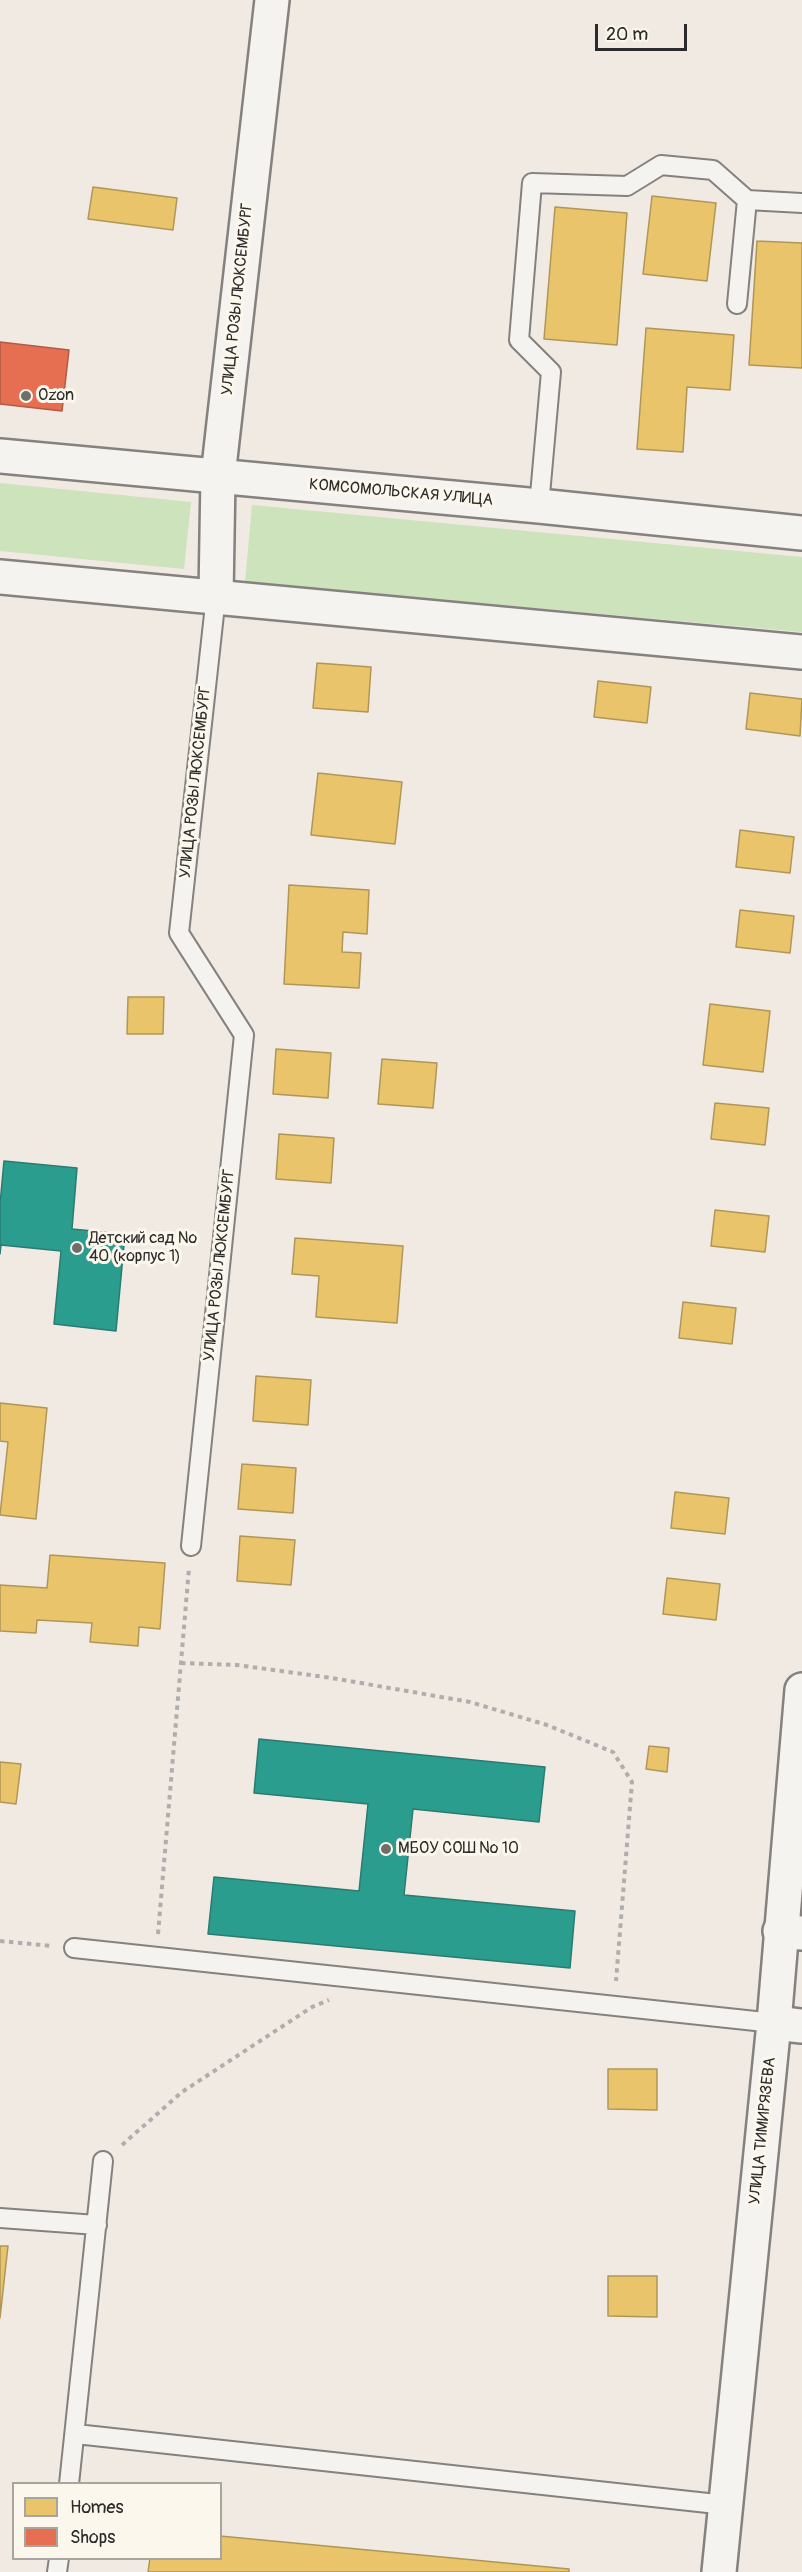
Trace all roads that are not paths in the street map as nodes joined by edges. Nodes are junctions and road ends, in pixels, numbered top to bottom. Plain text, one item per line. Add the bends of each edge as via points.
1 (272, 0) edge
2 (747, 200) junction
3 (802, 203) edge
4 (737, 304) dead end
5 (0, 456) edge
6 (218, 476) junction
7 (539, 506) junction
8 (802, 533) edge
9 (0, 577) edge
10 (216, 596) junction
11 (802, 652) edge
12 (191, 1546) road end
13 (802, 1690) edge
14 (791, 1932) edge
15 (74, 1948) road end
16 (788, 2024) edge
17 (103, 2161) road end
18 (0, 2218) edge
19 (97, 2226) junction
20 (76, 2434) junction
21 (69, 2482) edge
22 (726, 2505) junction
23 (719, 2572) edge

1 - 6 street, УЛИЦА РОЗЫ ЛЮКСЕМБУРГ
2 - 3 lane
2 - 4 lane
2 - 7 lane via 713,170 661,165 627,186 532,183 519,340 551,372
5 - 6 street, КОМСОМОЛЬСКАЯ УЛИЦА
6 - 7 street, КОМСОМОЛЬСКАЯ УЛИЦА
6 - 10 street, УЛИЦА РОЗЫ ЛЮКСЕМБУРГ
7 - 8 street, КОМСОМОЛЬСКАЯ УЛИЦА
9 - 10 street
10 - 11 street
10 - 12 lane, УЛИЦА РОЗЫ ЛЮКСЕМБУРГ via 179,933 244,1035
13 - 14 street, УЛИЦА ТИМИРЯЗЕВА
14 - 16 street, УЛИЦА ТИМИРЯЗЕВА
15 - 16 lane
16 - 22 street, УЛИЦА ТИМИРЯЗЕВА
17 - 19 lane
18 - 19 lane
19 - 20 lane
20 - 21 lane
20 - 22 lane
22 - 23 street, УЛИЦА ТИМИРЯЗЕВА

